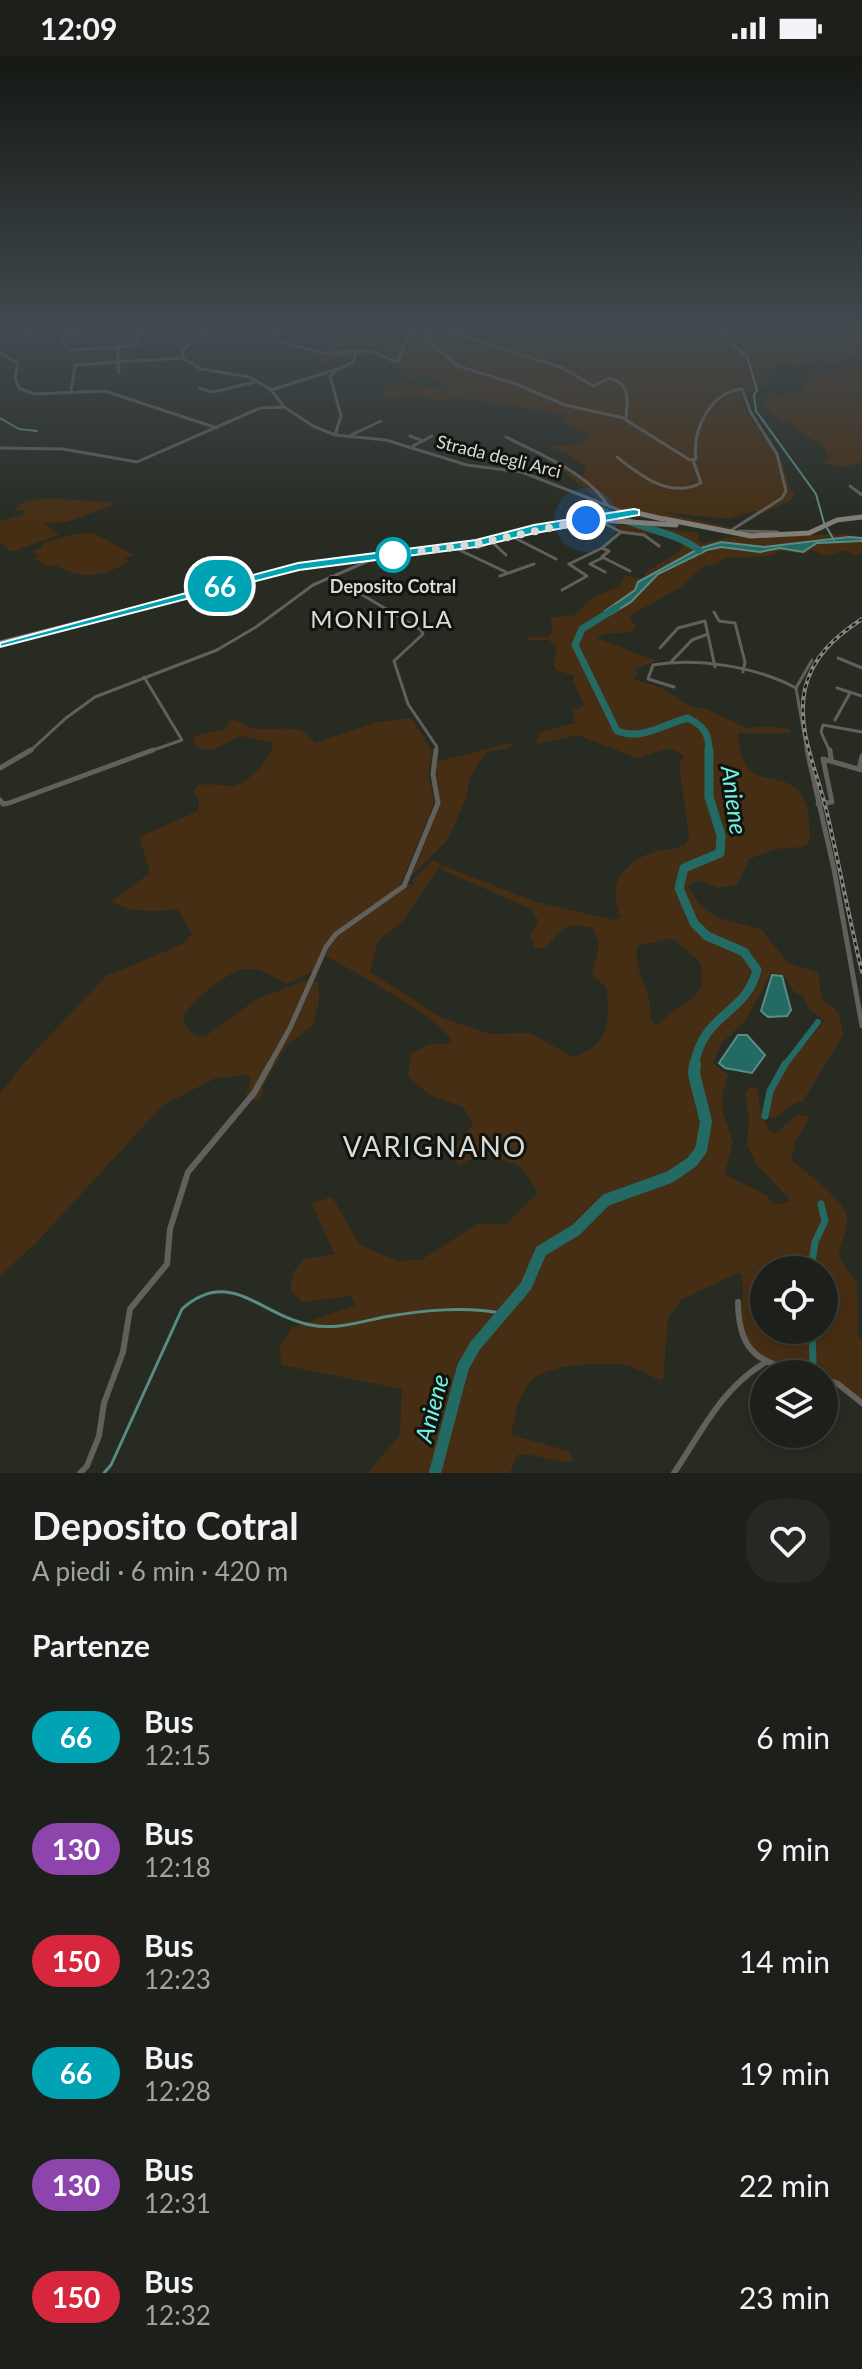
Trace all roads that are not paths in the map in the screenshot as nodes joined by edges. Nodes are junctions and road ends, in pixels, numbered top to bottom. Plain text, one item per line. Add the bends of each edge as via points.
1 (114, 393) edge
2 (273, 393) edge
3 (335, 393) edge
4 (538, 393) edge
5 (627, 393) edge
6 (727, 393) edge
7 (743, 393) edge
8 (284, 407) junction
9 (625, 418) junction
10 (381, 421) dead end
11 (217, 428) junction
12 (335, 435) junction
13 (350, 436) junction
14 (410, 436) dead end
15 (432, 436) dead end
16 (506, 437) dead end
17 (423, 441) junction
18 (411, 447) junction
19 (0, 448) edge
20 (617, 457) dead end
21 (693, 460) junction
22 (850, 486) dead end
23 (862, 495) edge
24 (607, 505) junction
25 (622, 512) junction
26 (862, 517) edge
27 (596, 519) junction
28 (608, 519) junction
29 (673, 523) junction
30 (621, 532) junction
31 (784, 534) junction
32 (510, 536) junction
33 (492, 541) junction
34 (515, 542) dead end
35 (659, 546) dead end
36 (453, 547) junction
37 (477, 548) dead end
38 (602, 548) junction
39 (506, 555) dead end
40 (381, 556) junction
41 (602, 558) junction
42 (556, 559) dead end
43 (534, 564) dead end
44 (630, 571) dead end
45 (506, 572) junction
46 (605, 572) dead end
47 (331, 576) junction
48 (500, 576) dead end
49 (562, 590) dead end
50 (714, 612) dead end
51 (708, 634) junction
52 (0, 643) edge
53 (660, 648) dead end
54 (838, 658) dead end
55 (812, 660) dead end
56 (670, 663) junction
57 (715, 667) junction
58 (862, 668) edge
59 (743, 672) junction
60 (144, 677) junction
61 (674, 687) dead end
62 (796, 688) junction
63 (837, 688) dead end
64 (850, 693) junction
65 (862, 696) edge
66 (835, 720) dead end
67 (862, 732) edge
68 (862, 756) edge
69 (831, 760) junction
70 (0, 768) edge
71 (860, 769) edge
72 (0, 800) edge
73 (818, 804) junction
74 (862, 1026) edge
75 (738, 1302) dead end
76 (762, 1360) edge
77 (750, 1374) edge
78 (838, 1384) edge
79 (862, 1403) edge
80 (80, 1473) edge
81 (674, 1473) edge

1 - 11 street
2 - 8 street
3 - 12 street via 341,417
4 - 9 street
5 - 9 street
6 - 21 street via 706,413
7 - 31 street via 782,465 786,491 728,530
8 - 11 street via 265,406
8 - 12 street, Strada degli Arci
9 - 21 street
10 - 13 street
11 - 19 street via 137,462 63,449
12 - 13 street, Strada degli Arci
13 - 18 street, Strada degli Arci
14 - 17 street
15 - 17 street
16 - 24 street via 565,468
17 - 18 street
18 - 24 street, Strada degli Arci via 466,464 522,472
20 - 21 street via 679,490 701,483
22 - 23 street
24 - 25 street, Strada degli Arci
25 - 28 main road
25 - 29 main road
26 - 31 main road via 809,533
27 - 28 main road
27 - 30 street
27 - 32 main road
28 - 29 main road
29 - 31 main road via 746,536
30 - 35 street via 646,536
30 - 38 street
32 - 33 main road
32 - 34 street
32 - 42 street
33 - 36 main road
33 - 37 street
33 - 39 street
36 - 40 main road
36 - 45 street
38 - 41 street via 609,552
38 - 49 street via 569,564 587,576
40 - 47 street
40 - 52 main road via 294,567
41 - 44 street
41 - 46 street via 590,565
43 - 45 street
45 - 48 street
47 - 60 street via 217,650
47 - 80 street via 423,634 394,661 408,704 437,747 433,774 438,803 404,886 336,934 326,947 254,1093 188,1172 170,1229 170,1255 130,1309 99,1436
50 - 59 street via 719,621 735,623
51 - 53 street via 707,622 689,622
51 - 56 street via 692,640
51 - 57 street
54 - 58 street
55 - 62 street
56 - 57 street
56 - 61 street via 654,664 647,677
57 - 59 street
59 - 62 street
60 - 70 street via 92,699 22,758
60 - 72 street via 182,740 9,803
62 - 73 street
63 - 64 street
64 - 65 street
64 - 66 street
67 - 69 street via 823,725
68 - 71 street
69 - 71 street
69 - 73 street via 822,762 832,802
73 - 74 street
75 - 76 street via 743,1341
77 - 81 street via 723,1395
78 - 79 street

